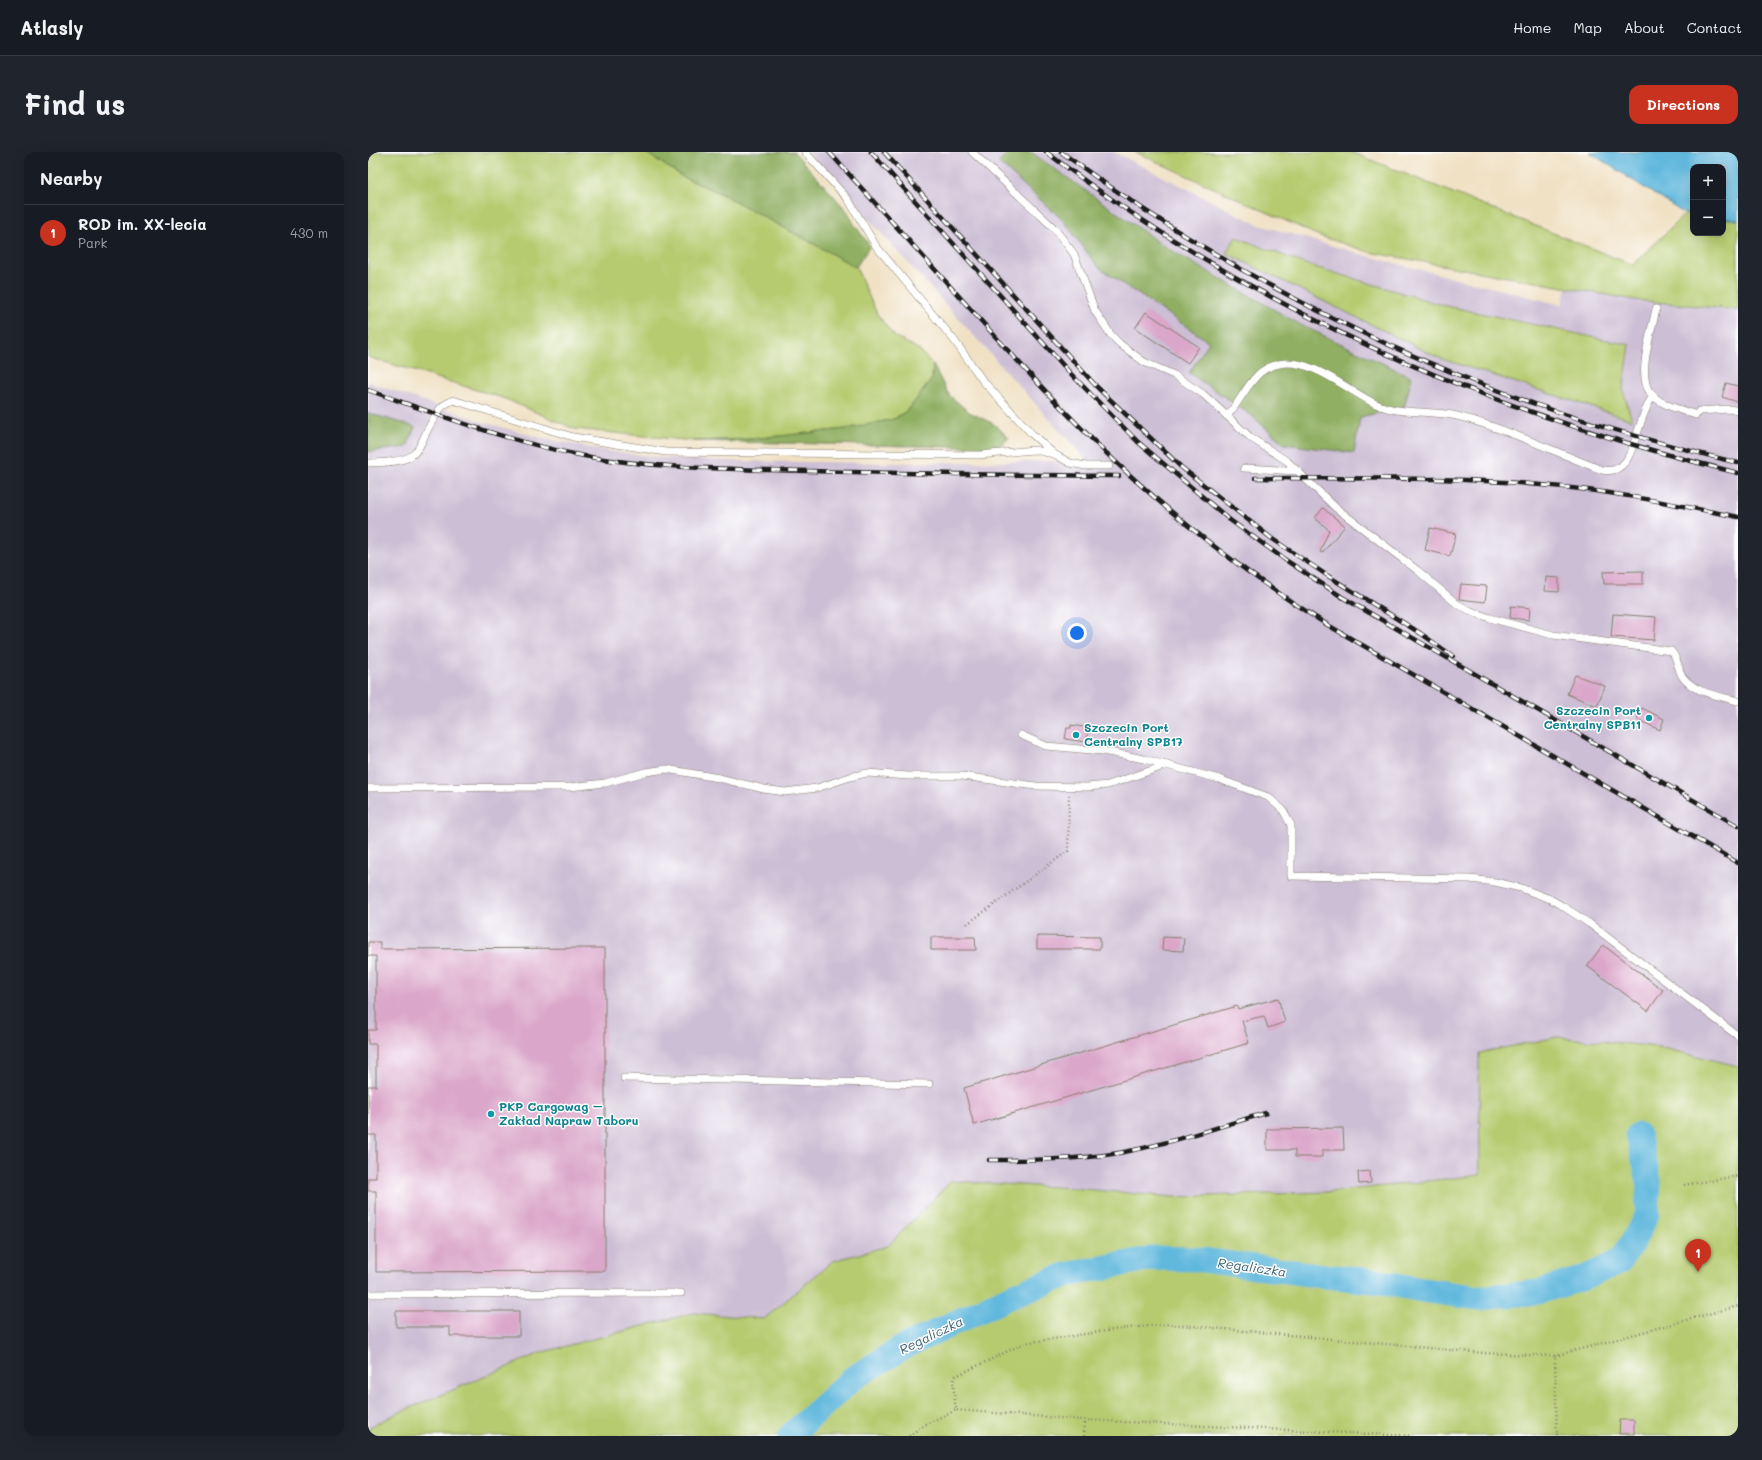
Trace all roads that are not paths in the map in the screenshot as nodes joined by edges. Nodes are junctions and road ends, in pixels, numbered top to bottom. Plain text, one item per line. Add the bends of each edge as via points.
1 (806, 152) edge
2 (972, 152) edge
3 (1656, 309) dead end
4 (1652, 395) junction
5 (1738, 411) edge
6 (1227, 416) junction
7 (1054, 454) junction
8 (368, 463) edge
9 (1108, 466) dead end
10 (1244, 468) dead end
11 (1300, 471) junction
12 (1738, 701) edge
13 (1021, 735) dead end
14 (1167, 765) junction
15 (368, 788) edge
16 (1738, 1036) edge
17 (624, 1078) dead end
18 (929, 1084) dead end
19 (681, 1293) dead end
20 (368, 1294) edge

1 - 7 lane via 848,199 876,246 954,340 983,381
2 - 6 lane via 1066,242 1078,263 1096,311 1111,335 1144,362 1193,386
3 - 4 lane via 1644,367 1648,390
4 - 5 lane via 1666,404 1696,415 1699,411 1730,408
4 - 6 lane via 1630,455 1624,463 1611,471 1602,470 1467,419 1387,408 1321,373 1295,364 1281,363 1264,368 1253,378 1241,400
6 - 11 lane via 1251,438
7 - 8 lane via 1034,450 979,455 666,452 573,437 453,400 440,409 418,450 412,456 402,461
7 - 9 lane via 1078,465
10 - 11 lane
11 - 12 lane via 1336,508 1417,570 1446,596 1471,611 1553,635 1671,650 1681,674 1688,683 1704,691
13 - 14 lane via 1046,746 1104,751
14 - 15 lane via 1108,785 1070,787 1036,786 966,776 867,773 817,788 785,792 666,769 605,783 570,787
14 - 16 lane via 1224,781 1268,797 1279,805 1291,825 1291,876 1470,879 1495,882 1536,893 1590,924
17 - 18 lane
19 - 20 lane

